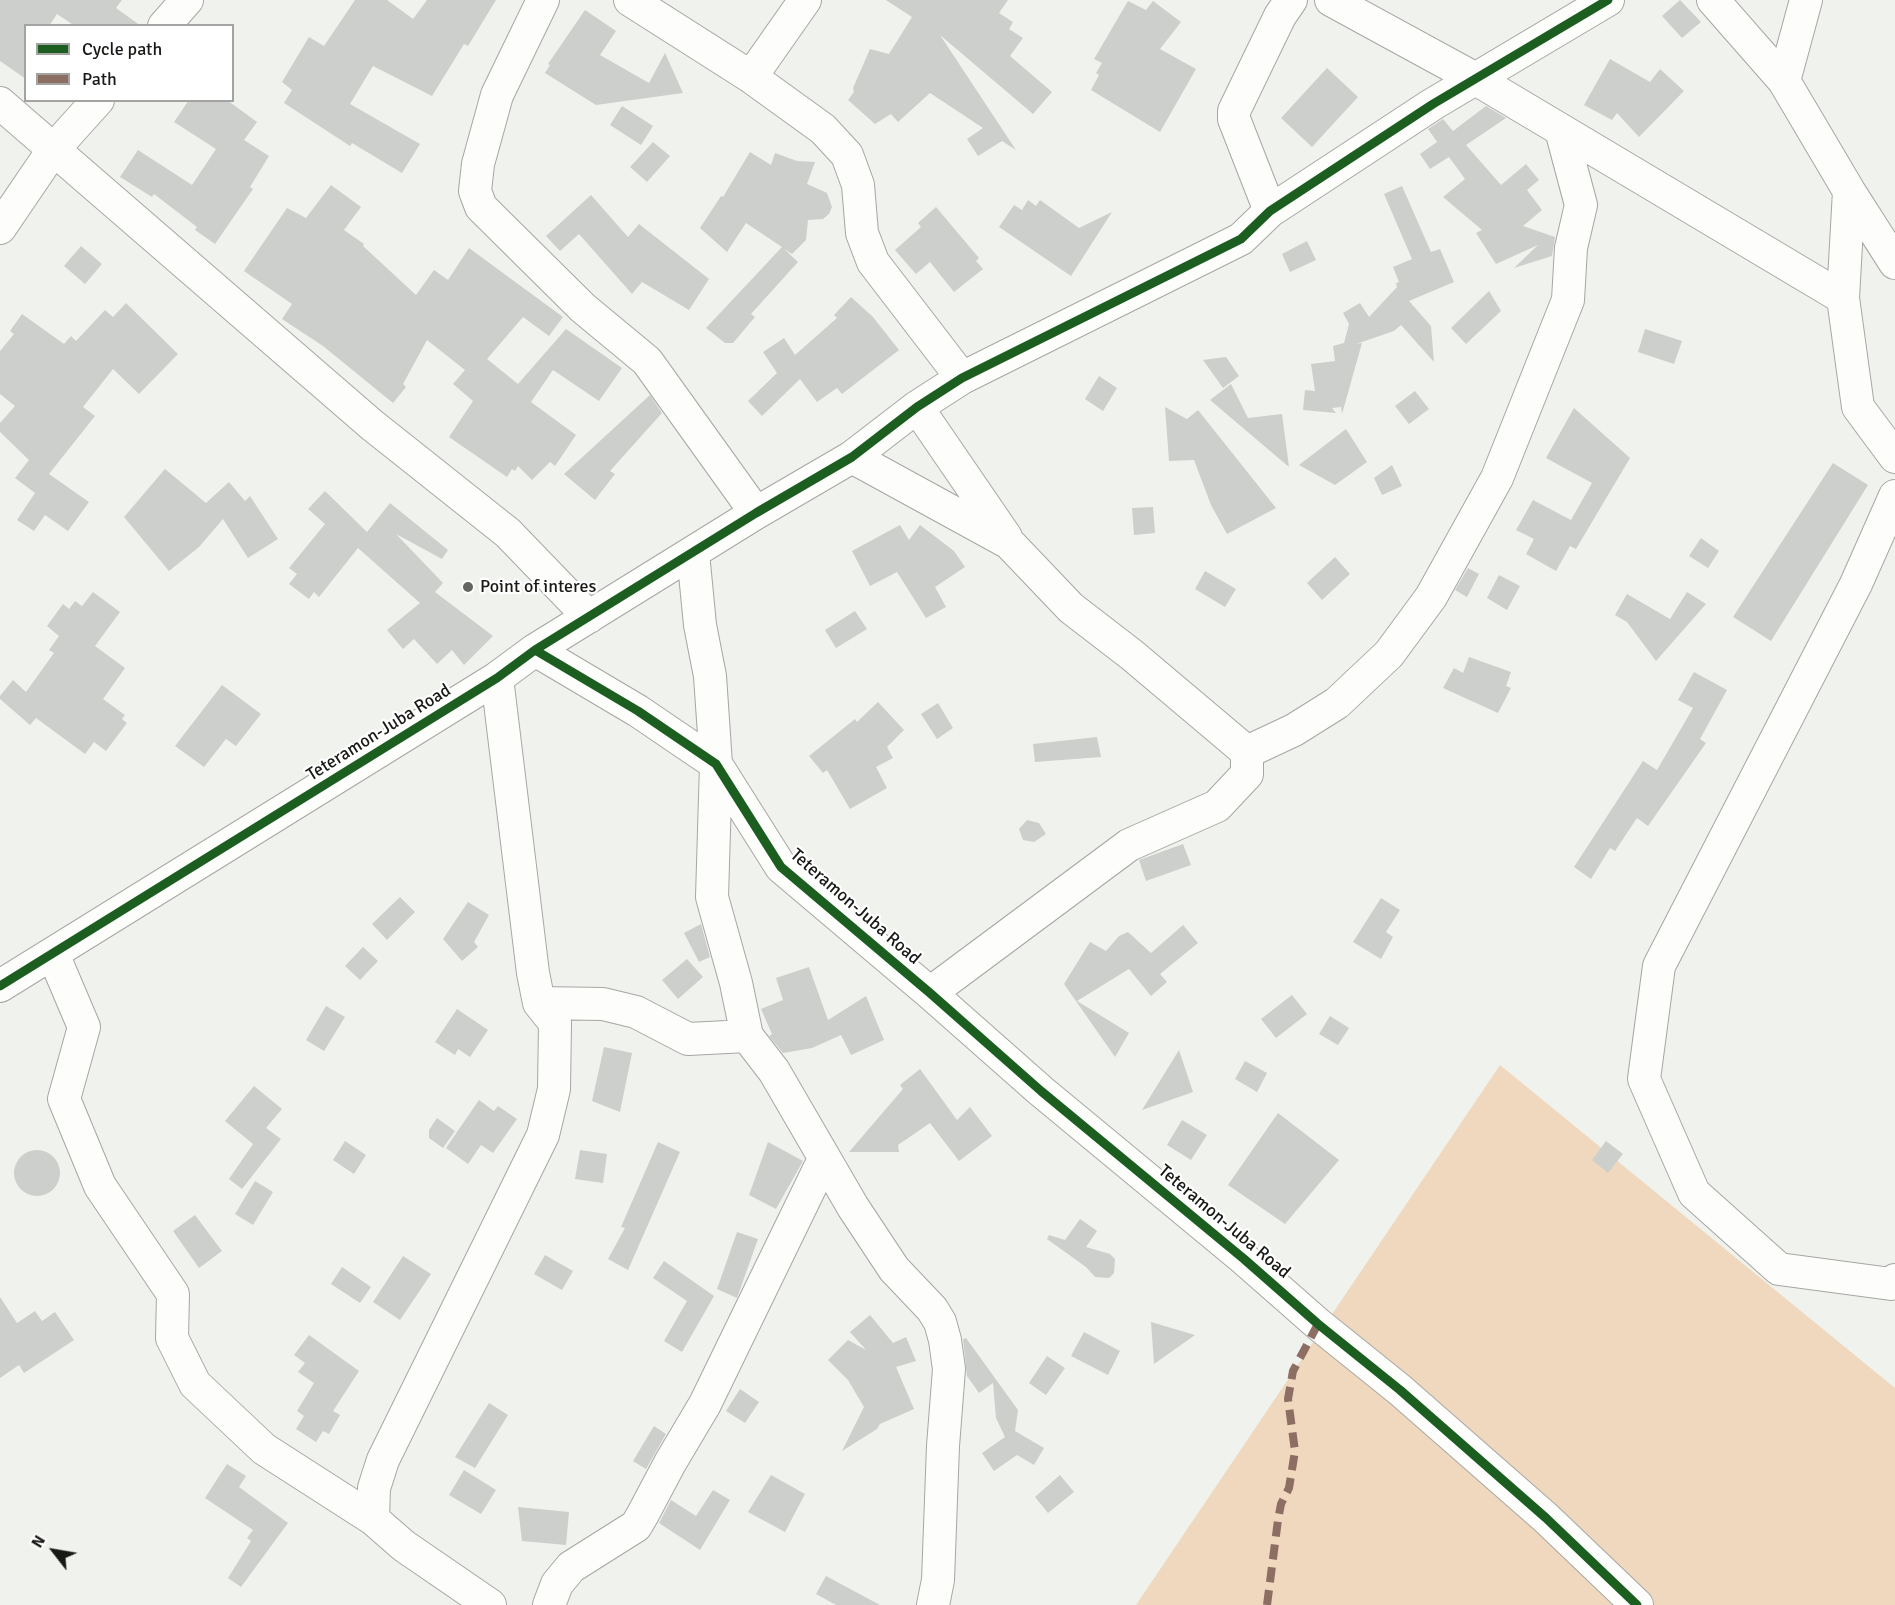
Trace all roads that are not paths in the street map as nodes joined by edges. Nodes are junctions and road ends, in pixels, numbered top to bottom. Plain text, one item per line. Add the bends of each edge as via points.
1 (187, 0) edge
2 (543, 0) edge
3 (630, 0) edge
4 (805, 0) edge
5 (1291, 0) edge
6 (1331, 0) edge
7 (1608, 0) edge
8 (1713, 0) edge
9 (1806, 0) edge
10 (166, 24) edge
11 (751, 77) junction
12 (1474, 78) junction
13 (1784, 81) junction
14 (96, 102) edge
15 (0, 103) edge
16 (1560, 130) junction
17 (53, 150) junction
18 (1849, 190) junction
19 (1270, 211) junction
20 (0, 228) edge
21 (1895, 263) edge
22 (1843, 298) junction
23 (962, 378) junction
24 (917, 406) junction
25 (852, 457) junction
26 (1895, 457) edge
27 (1895, 496) edge
28 (756, 513) junction
29 (1010, 543) junction
30 (693, 553) junction
31 (589, 616) junction
32 (535, 650) junction
33 (497, 678) junction
34 (1247, 752) junction
35 (716, 764) junction
36 (53, 954) junction
37 (0, 986) edge
38 (930, 993) junction
39 (539, 1003) junction
40 (747, 1036) junction
41 (824, 1159) junction
42 (1895, 1280) edge
43 (373, 1519) junction
44 (490, 1605) edge
45 (549, 1605) edge
46 (933, 1605) edge
47 (1638, 1605) edge

1 - 10 street
2 - 28 street via 497,95 478,164 475,191 481,207 583,308 647,361
3 - 11 street
4 - 11 street
5 - 19 street via 1234,111
6 - 12 street
7 - 12 street
8 - 13 street
9 - 13 street
11 - 23 street via 823,129 847,155 858,185 862,233 873,262
12 - 16 street
12 - 19 street
13 - 18 street
14 - 17 street
15 - 17 street
16 - 22 street
16 - 34 street via 1581,205 1571,248 1568,300 1497,478 1431,597 1389,654 1337,703 1294,730
17 - 20 street
17 - 31 street via 372,425 508,533
18 - 21 street
18 - 22 street
19 - 23 street via 1241,239
22 - 26 street via 1858,407
23 - 24 street
24 - 25 street
24 - 29 street
25 - 28 street
25 - 29 street
27 - 42 street via 1856,584 1659,966 1644,1079 1694,1193 1779,1269 1892,1284
28 - 30 street
29 - 34 street via 1071,608
30 - 31 street
30 - 35 street via 700,626 710,676
31 - 32 street
32 - 33 street, Teteramon-Juba Road
32 - 35 street, Teteramon-Juba Road via 638,711
33 - 36 street, Teteramon-Juba Road
33 - 39 street
34 - 38 street via 1247,774 1217,806 1129,845
35 - 38 street, Teteramon-Juba Road via 781,867
35 - 40 street via 712,897
36 - 37 street, Teteramon-Juba Road
36 - 43 street via 84,1027 64,1099 100,1186 173,1294 172,1338 195,1384 264,1449
38 - 47 street, Teteramon-Juba Road via 1049,1098 1400,1390
39 - 40 street via 636,1012 688,1039
39 - 43 street via 555,1023 556,1032 554,1089 543,1135 383,1460 374,1488
40 - 41 street via 785,1089
41 - 45 street via 705,1404 636,1526 571,1567 557,1584
41 - 46 street via 894,1269 932,1309 945,1340 949,1369 938,1580
43 - 44 street via 404,1546

